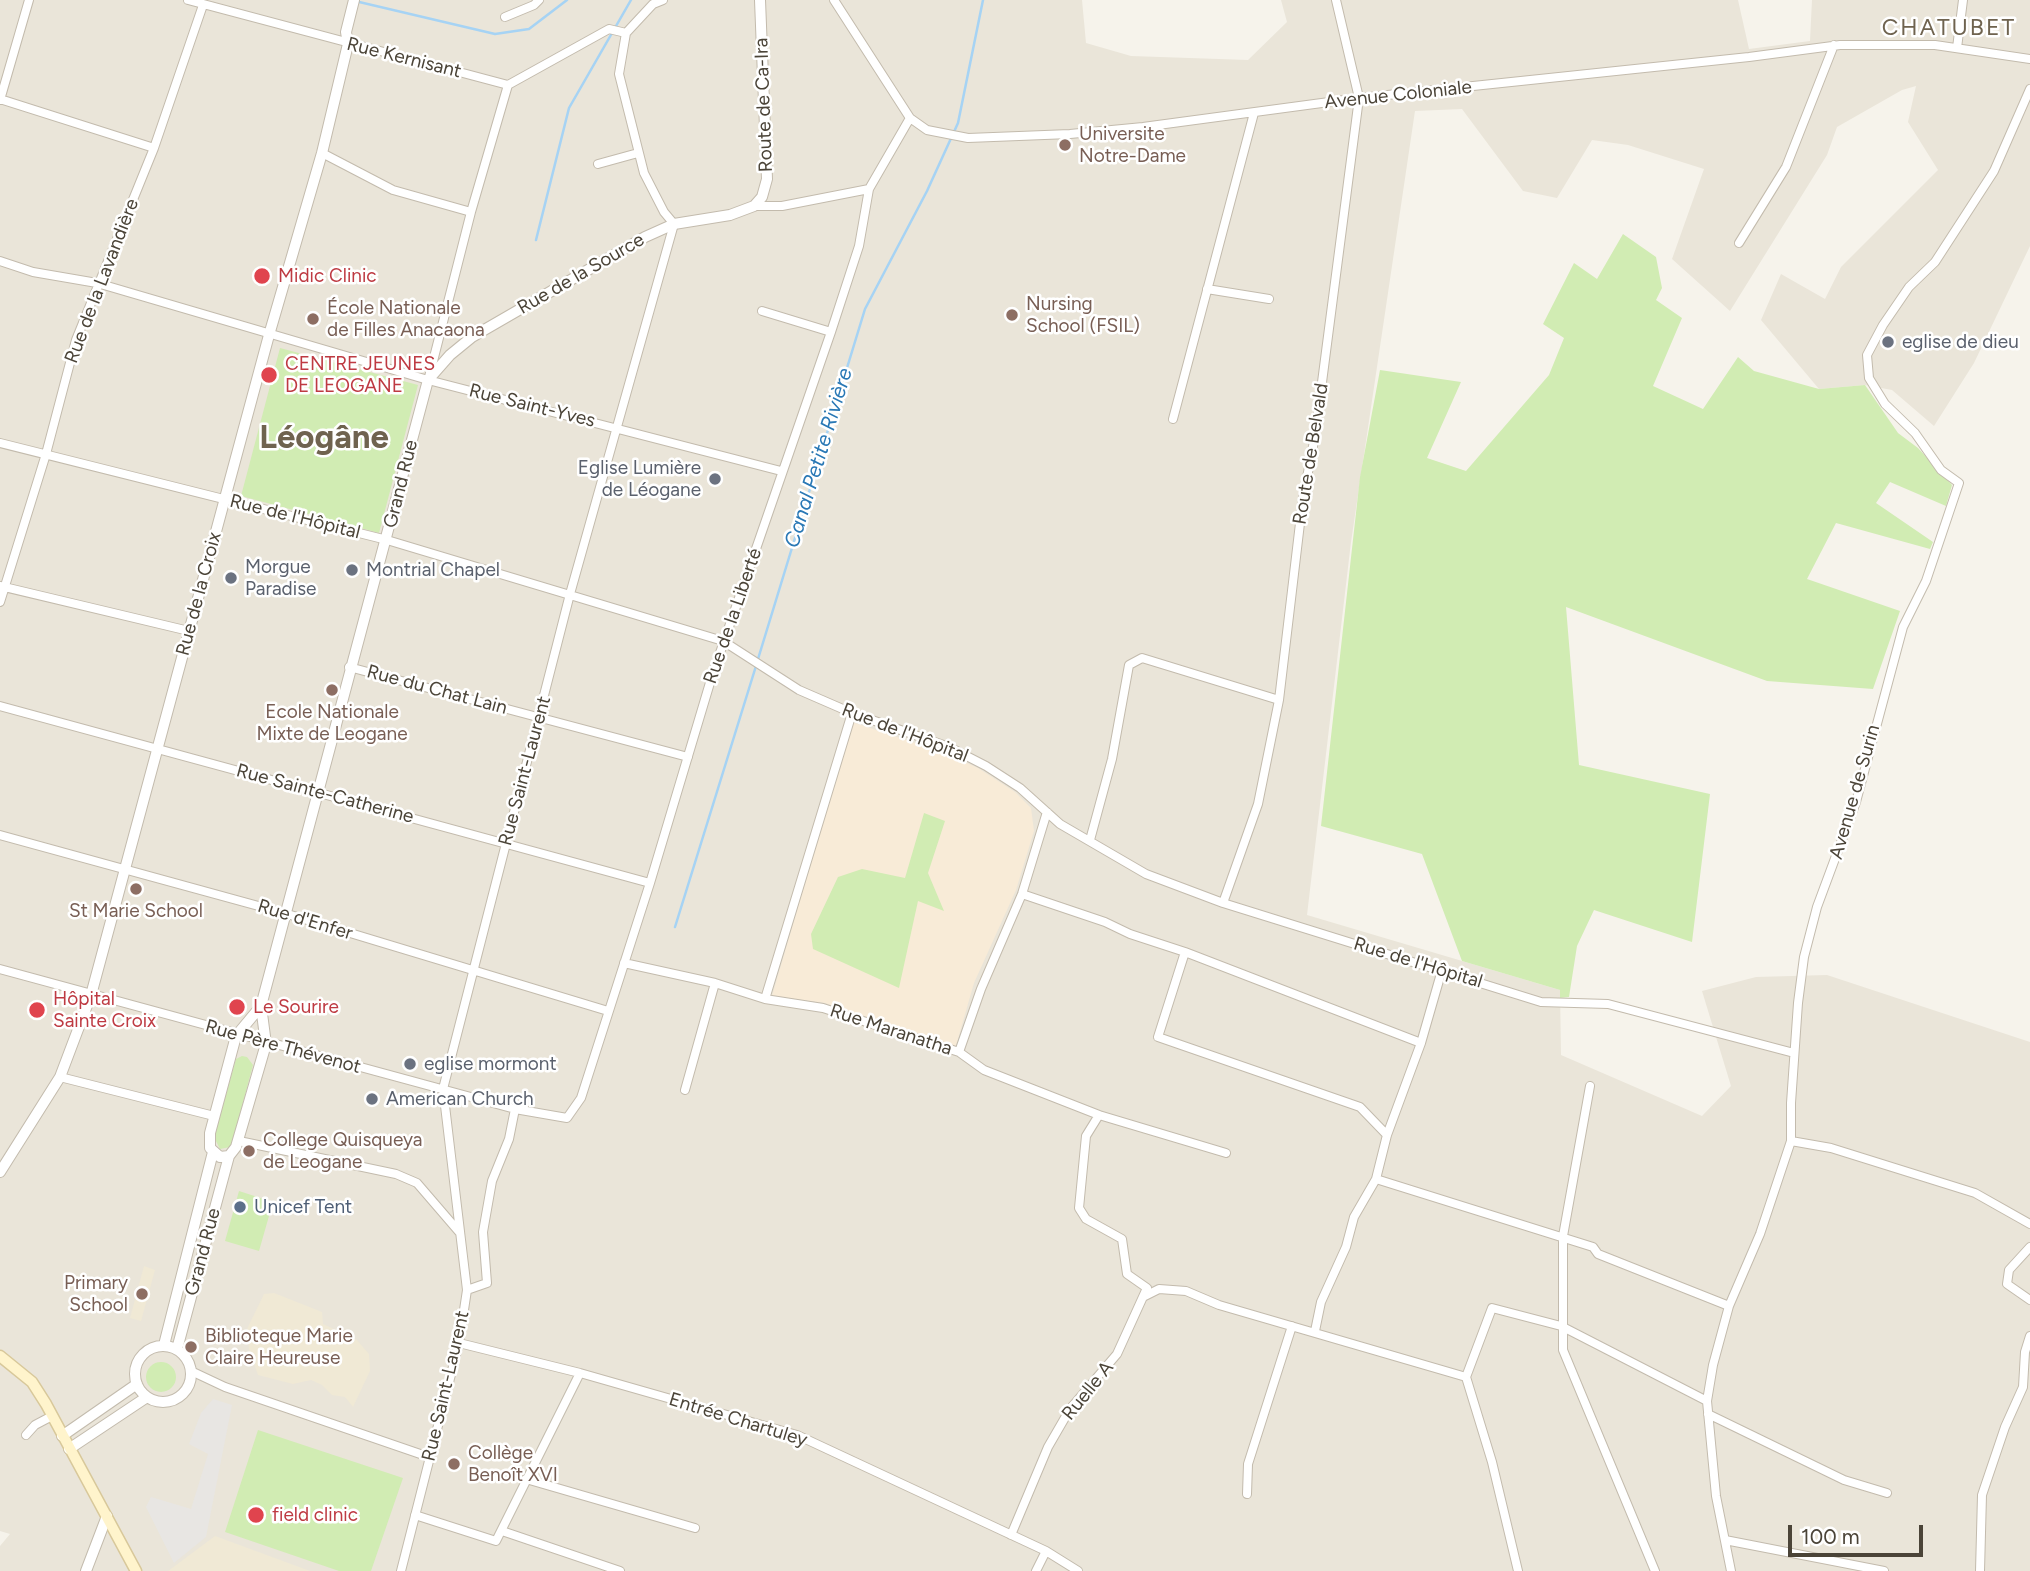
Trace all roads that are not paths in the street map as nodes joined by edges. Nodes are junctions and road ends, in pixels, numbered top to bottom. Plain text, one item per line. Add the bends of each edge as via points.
1 (29, 0) edge
2 (188, 0) edge
3 (539, 0) edge
4 (663, 0) edge
5 (760, 0) edge
6 (834, 0) edge
7 (1336, 0) edge
8 (1963, 0) edge
9 (353, 3) edge
10 (203, 5) junction
11 (505, 16) dead end
12 (626, 33) junction
13 (348, 44) junction
14 (1834, 45) junction
15 (1957, 48) junction
16 (2030, 59) edge
17 (508, 85) junction
18 (2030, 89) edge
19 (1359, 98) junction
20 (0, 100) edge
21 (1254, 113) junction
22 (910, 118) junction
23 (154, 148) junction
24 (322, 153) junction
25 (638, 153) junction
26 (598, 164) dead end
27 (869, 189) junction
28 (754, 206) junction
29 (471, 212) junction
30 (674, 224) junction
31 (1739, 243) dead end
32 (0, 261) edge
33 (97, 283) junction
34 (1207, 289) junction
35 (1269, 299) dead end
36 (762, 311) dead end
37 (831, 332) junction
38 (270, 335) junction
39 (428, 380) junction
40 (1173, 419) dead end
41 (617, 427) junction
42 (0, 443) edge
43 (47, 454) junction
44 (781, 471) junction
45 (225, 500) junction
46 (387, 540) junction
47 (2, 587) edge
48 (570, 594) junction
49 (0, 602) edge
50 (189, 631) junction
51 (723, 641) junction
52 (349, 667) junction
53 (1279, 701) junction
54 (0, 706) edge
55 (852, 713) junction
56 (541, 718) junction
57 (157, 749) junction
58 (688, 757) junction
59 (318, 792) junction
60 (1047, 812) junction
61 (0, 835) edge
62 (1090, 840) junction
63 (506, 842) junction
64 (124, 868) junction
65 (650, 883) junction
66 (1022, 894) junction
67 (1223, 903) junction
68 (284, 914) junction
69 (1185, 952) junction
70 (624, 963) junction
71 (0, 969) edge
72 (1442, 970) junction
73 (475, 971) junction
74 (715, 983) junction
75 (91, 995) junction
76 (765, 999) junction
77 (261, 1006) junction
78 (608, 1012) junction
79 (236, 1036) junction
80 (1421, 1043) junction
81 (266, 1044) junction
82 (959, 1052) junction
83 (1794, 1053) junction
84 (60, 1077) junction
85 (1590, 1086) dead end
86 (443, 1089) junction
87 (685, 1090) dead end
88 (515, 1109) junction
89 (1099, 1115) junction
90 (215, 1116) junction
91 (567, 1118) joint
92 (1387, 1135) junction
93 (239, 1141) junction
94 (1791, 1141) junction
95 (213, 1153) junction
96 (1226, 1153) dead end
97 (229, 1156) junction
98 (0, 1172) edge
99 (1376, 1179) junction
100 (2030, 1224) edge
101 (460, 1233) junction
102 (1563, 1236) junction
103 (2030, 1247) edge
104 (467, 1290) junction
105 (1143, 1297) junction
106 (2030, 1300) edge
107 (1729, 1306) junction
108 (1292, 1326) junction
109 (1561, 1326) junction
110 (1315, 1331) junction
111 (2030, 1336) edge
112 (459, 1343) junction
113 (164, 1345) junction
114 (177, 1349) junction
115 (0, 1356) edge
116 (191, 1371) junction
117 (580, 1373) junction
118 (1466, 1377) junction
119 (137, 1384) junction
120 (147, 1397) junction
121 (1707, 1401) junction
122 (1708, 1414) junction
123 (52, 1416) junction
124 (26, 1435) dead end
125 (61, 1436) junction
126 (69, 1449) junction
127 (429, 1457) junction
128 (526, 1479) junction
129 (1887, 1493) dead end
130 (1247, 1494) dead end
131 (415, 1515) junction
132 (107, 1516) junction
133 (695, 1528) dead end
134 (502, 1531) junction
135 (1011, 1535) junction
136 (1724, 1540) junction
137 (1046, 1551) junction
138 (86, 1571) edge
139 (136, 1571) edge
140 (401, 1571) edge
141 (620, 1571) edge
142 (1036, 1571) edge
143 (1078, 1571) edge
144 (1517, 1571) edge
145 (1656, 1571) edge
146 (1731, 1571) edge
147 (1884, 1571) edge
148 (1980, 1571) edge

1 - 20 street
2 - 10 street, Rue Kernisant
3 - 11 street
4 - 12 street via 653,4
5 - 28 street, Route de Ca-Ira via 767,179
6 - 22 street
7 - 19 street, Route de Belvald
8 - 15 street
9 - 13 street, Rue de la Croix
10 - 13 street, Rue Kernisant
10 - 23 street, Rue de la Lavandière
12 - 17 street via 609,29
12 - 25 street via 619,74
13 - 17 street, Rue Kernisant
13 - 24 street, Rue de la Croix
14 - 15 street, Avenue Coloniale via 1910,43
14 - 19 street, Avenue Coloniale
14 - 31 street via 1786,167
15 - 16 street, Avenue Coloniale
17 - 29 street, Grand Rue
18 - 83 street, Avenue de Surin via 1994,171 1935,262 1909,287 1882,325 1867,355 1869,378 1885,404 1915,433 1941,470 1959,483 1926,581 1902,627 1856,802 1817,907 1804,957
19 - 21 street, Avenue Coloniale
19 - 53 street, Route de Belvald
20 - 23 street
21 - 22 street, Avenue Coloniale via 1070,134 968,138 927,130
21 - 34 street
22 - 27 street, Rue de la Liberté
23 - 33 street, Rue de la Lavandière
24 - 29 street via 393,190
24 - 38 street, Rue de la Croix
25 - 26 street
25 - 30 street
27 - 28 street via 782,206
27 - 37 street, Rue de la Liberté via 859,246
28 - 30 street, Rue de la Source via 730,215
29 - 39 street, Grand Rue
30 - 39 street, Rue de la Source via 472,337
30 - 41 street, Rue Saint-Laurent
32 - 33 street, Rue Saint-Yves
33 - 38 street, Rue Saint-Yves
33 - 43 street, Rue de la Lavandière via 76,340
34 - 35 street
34 - 40 street
36 - 37 street
37 - 44 street, Rue de la Liberté
38 - 39 street, Rue Saint-Yves
38 - 45 street, Rue de la Croix
39 - 41 street, Rue Saint-Yves
39 - 46 street, Grand Rue
41 - 44 street, Rue Saint-Yves
41 - 48 street, Rue Saint-Laurent
42 - 43 street, Rue de l'Hôpital
43 - 45 street, Rue de l'Hôpital
43 - 47 street, Rue de la Lavandière
44 - 51 street, Rue de la Liberté
45 - 46 street, Rue de l'Hôpital
45 - 50 street, Rue de la Croix
46 - 48 street, Rue de l'Hôpital
46 - 52 street, Grand Rue
47 - 49 street, Rue de la Lavandière
47 - 50 street
48 - 51 street, Rue de l'Hôpital
48 - 56 street, Rue Saint-Laurent
50 - 57 street, Rue de la Croix
51 - 55 street, Rue de l'Hôpital via 799,690
51 - 58 street, Rue de la Liberté
52 - 56 street, Rue du Chat Lain
52 - 59 street, Grand Rue
53 - 62 street via 1142,658 1129,665 1112,759
53 - 67 street, Route de Belvald via 1258,804
54 - 57 street, Rue Sainte-Catherine
55 - 60 street, Rue de l'Hôpital via 950,747 1020,788
55 - 76 street
56 - 58 street, Rue du Chat Lain
56 - 63 street, Rue Saint-Laurent
57 - 59 street, Rue Sainte-Catherine
57 - 64 street, Rue de la Croix
58 - 65 street, Rue de la Liberté
59 - 63 street, Rue Sainte-Catherine
59 - 68 street, Grand Rue
60 - 62 street, Rue de l'Hôpital
60 - 66 street
61 - 64 street, Rue d'Enfer
62 - 67 street, Rue de l'Hôpital via 1146,874
63 - 65 street, Rue Sainte-Catherine
63 - 73 street, Rue Saint-Laurent
64 - 68 street, Rue d'Enfer
64 - 75 street, Rue de la Croix
65 - 70 street, Rue de la Liberté
66 - 69 street
66 - 82 street
67 - 72 street, Rue de l'Hôpital
68 - 73 street, Rue d'Enfer
68 - 77 street, Grand Rue
69 - 80 street
69 - 92 street via 1158,1037 1360,1107
70 - 74 street, Rue Maranatha
70 - 78 street, Rue de la Liberté
71 - 75 street, Rue Père Thévenot
72 - 80 street
72 - 83 street, Rue de l'Hôpital via 1541,1002 1608,1003
73 - 78 street, Rue d'Enfer
73 - 86 street, Rue Saint-Laurent
74 - 76 street, Rue Maranatha
74 - 87 street
75 - 79 street, Rue Père Thévenot
75 - 84 street, Rue de la Croix
76 - 82 street, Rue Maranatha via 823,1008
77 - 79 street, Grand Rue
77 - 81 street, Grand Rue
78 - 91 street, Rue de la Liberté via 581,1098
79 - 81 street, Rue Père Thévenot
79 - 90 street, Grand Rue
80 - 92 street
81 - 86 street, Rue Père Thévenot
81 - 93 street, Grand Rue
82 - 89 street, Rue Maranatha via 984,1070
83 - 94 street, Avenue de Surin
84 - 90 street
84 - 98 street, Rue de la Croix
85 - 102 street
86 - 88 street, Rue Père Thévenot
86 - 101 street, Rue Saint-Laurent
88 - 91 street, Rue Père Thévenot
88 - 104 street via 492,1181 483,1232 488,1283
89 - 96 street, Rue Maranatha
89 - 105 street via 1086,1136 1079,1208 1086,1219 1122,1239 1127,1274 1147,1288
90 - 95 street, Grand Rue via 209,1140
92 - 99 street
93 - 97 street, Grand Rue
93 - 101 street via 396,1174 416,1183
94 - 100 street via 1831,1148 1954,1185 1999,1204
94 - 107 street, Avenue de Surin via 1760,1234
95 - 97 street
95 - 113 street, Grand Rue
97 - 114 street, Grand Rue
99 - 102 street
99 - 110 street via 1354,1217 1321,1302
101 - 104 street, Rue Saint-Laurent
102 - 107 street
102 - 109 street
103 - 106 street via 2009,1270 2007,1284
104 - 112 street, Rue Saint-Laurent
105 - 108 street via 1159,1289 1186,1291
105 - 135 street, Ruelle A via 1117,1354 1070,1409 1048,1447
107 - 121 street, Avenue de Surin
108 - 110 street
108 - 130 street via 1248,1464
109 - 118 street via 1492,1308
109 - 121 street
109 - 145 street via 1563,1350
110 - 118 street
111 - 148 street via 2024,1387 1982,1495
112 - 117 street, Entrée Chartuley
112 - 127 street, Rue Saint-Laurent
113 - 114 street
113 - 119 street via 140,1357
114 - 116 street
115 - 123 main road via 32,1382
116 - 120 street via 186,1391 177,1398 157,1401
116 - 127 street
117 - 128 street
117 - 135 street, Entrée Chartuley via 797,1435
118 - 144 street via 1492,1462
119 - 120 street
119 - 125 street
120 - 126 street
121 - 122 street, Avenue de Surin
122 - 129 street via 1844,1480
122 - 136 street, Avenue de Surin
123 - 124 street via 34,1424
123 - 125 main road
125 - 126 main road
126 - 132 main road
127 - 131 street, Rue Saint-Laurent
128 - 133 street
128 - 134 street
131 - 134 street via 492,1542
131 - 140 street, Rue Saint-Laurent
132 - 138 street
132 - 139 main road
134 - 141 street
135 - 137 street, Entrée Chartuley
136 - 146 street, Avenue de Surin
136 - 147 street
137 - 142 street
137 - 143 street, Entrée Chartuley

